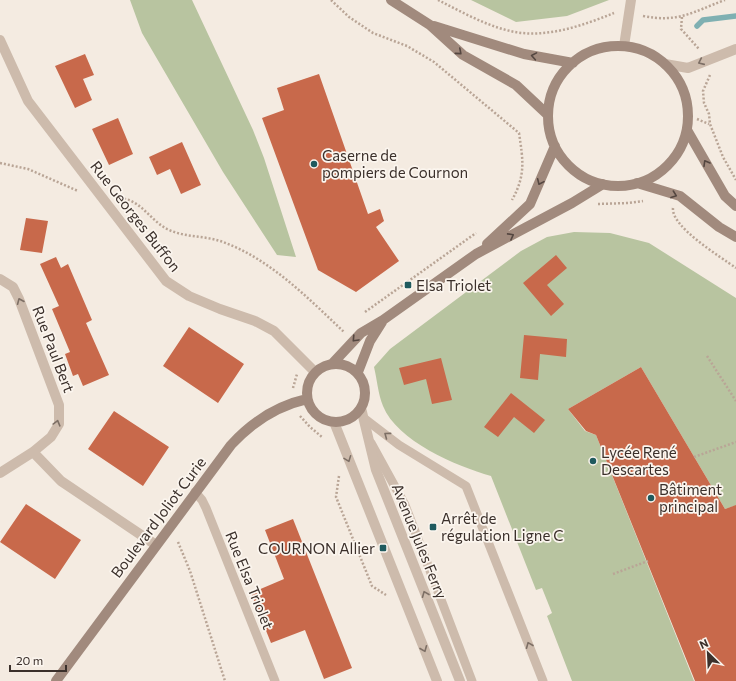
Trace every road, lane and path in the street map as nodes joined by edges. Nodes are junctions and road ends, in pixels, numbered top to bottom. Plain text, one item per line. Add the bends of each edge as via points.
1 (331, 0) edge
2 (392, 0) edge
3 (438, 0) edge
4 (631, 0) edge
5 (725, 0) edge
6 (630, 13) junction
7 (430, 25) junction
8 (1, 44) edge
9 (624, 46) junction
10 (736, 49) edge
11 (572, 63) junction
12 (665, 64) junction
13 (548, 115) junction
14 (710, 124) dead end
15 (687, 130) junction
16 (555, 146) junction
17 (0, 163) edge
18 (736, 180) edge
19 (638, 183) junction
20 (603, 184) junction
21 (101, 195) junction
22 (647, 200) dead end
23 (509, 205) dead end
24 (591, 205) dead end
25 (674, 205) dead end
26 (736, 206) edge
27 (483, 228) dead end
28 (736, 237) edge
29 (476, 254) junction
30 (736, 268) edge
31 (0, 279) edge
32 (364, 313) dead end
33 (383, 320) junction
34 (349, 328) dead end
35 (344, 332) junction
36 (339, 338) dead end
37 (354, 341) junction
38 (707, 356) dead end
39 (306, 361) junction
40 (332, 364) junction
41 (316, 372) junction
42 (358, 372) junction
43 (293, 385) dead end
44 (307, 399) junction
45 (736, 401) edge
46 (362, 408) junction
47 (302, 419) dead end
48 (365, 419) junction
49 (334, 422) junction
50 (370, 440) junction
51 (325, 441) dead end
52 (736, 442) edge
53 (33, 452) junction
54 (694, 457) dead end
55 (339, 472) dead end
56 (0, 473) edge
57 (195, 492) junction
58 (180, 536) dead end
59 (156, 545) junction
60 (648, 562) dead end
61 (613, 574) dead end
62 (388, 599) dead end
63 (56, 681) edge
64 (225, 681) edge
65 (275, 681) edge
66 (437, 681) edge
67 (460, 681) edge
68 (472, 681) edge
69 (543, 681) edge

1 - 23 path via 349,17 373,33 407,46 434,62 519,133 524,165 520,187
2 - 7 street
3 - 6 path via 474,18 514,32 528,33 568,28 616,12
4 - 6 street
5 - 6 path via 682,18 661,19
6 - 9 street
11 -> 7 street via 524,54
7 -> 13 street via 463,56 516,85
8 - 21 street, Rue Georges Buffon via 28,100
9 - 11 street via 597,49
9 - 12 street via 646,52
10 -> 12 street via 688,68
11 - 13 street via 564,71 552,92
12 - 15 street via 680,82 685,93
13 - 16 street
14 - 18 path via 723,157
15 - 19 street via 680,148 670,163 660,172
26 -> 15 street via 725,196
16 - 20 street via 561,157 580,174
16 -> 29 street via 530,204
17 - 21 path via 28,169 83,193
19 - 20 street
19 -> 28 street via 680,196
29 -> 20 street via 572,204
21 - 35 path via 127,199 142,207 166,228 179,234 207,237 243,251 268,266
21 - 39 street, Rue Georges Buffon via 166,280 189,296 274,331
22 - 24 path
25 - 30 path via 673,213 678,222 691,235
27 - 32 path
29 - 33 street
53 -> 31 street, Rue Paul Bert via 51,437 59,424 59,405 19,299 13,287
33 -> 37 street via 361,333
33 - 42 street via 370,341
34 - 35 path
35 - 36 path
35 - 37 path
37 - 40 street
38 - 45 path
39 - 41 street, Rue Georges Buffon
39 - 43 path
40 - 41 street
40 - 42 street via 341,364
41 - 44 street via 308,383
42 - 46 street via 366,393
44 - 49 street via 317,415
44 - 57 street, Boulevard Joliot Curie via 264,415 246,428
46 - 48 street, Avenue Jules Ferry
46 - 49 street via 349,420
47 - 51 path via 322,435
48 - 50 street, Avenue Jules Ferry
69 -> 48 lane via 466,486
49 -> 66 street
67 -> 50 street, Avenue Jules Ferry via 376,470
50 - 68 lane via 405,505
52 - 54 path
53 - 56 street, Rue Paul Bert
53 - 59 street via 61,481
55 - 62 path via 336,497 372,586 385,593
57 - 59 street, Boulevard Joliot Curie
57 - 65 lane, Rue Elsa Triolet via 206,508
58 - 64 path via 179,544
59 - 63 street, Boulevard Joliot Curie
60 - 61 path

